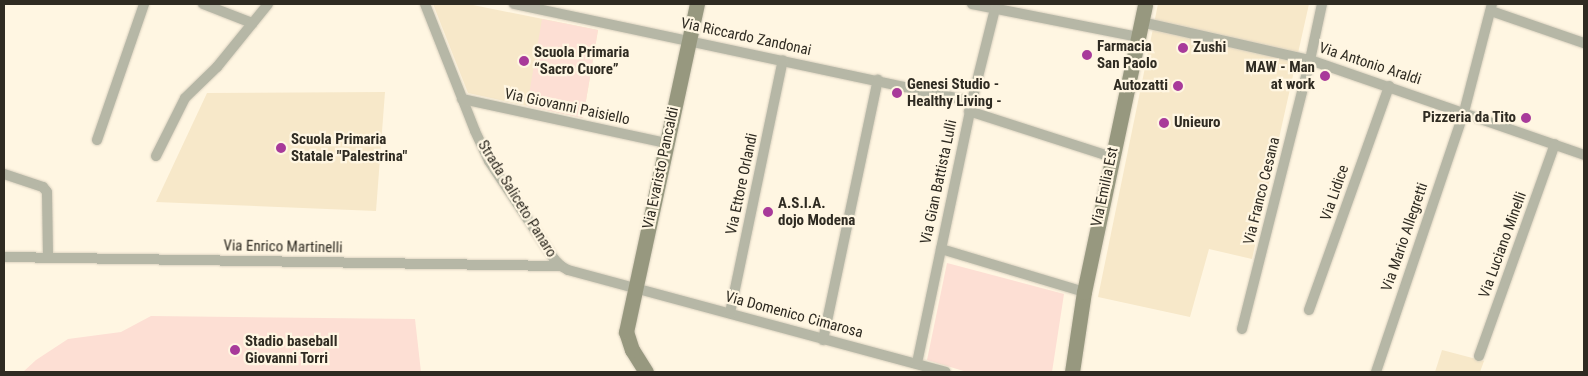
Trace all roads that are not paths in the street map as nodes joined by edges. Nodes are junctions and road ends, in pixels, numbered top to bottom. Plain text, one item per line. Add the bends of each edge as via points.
1 (144, 4) edge
2 (203, 4) edge
3 (268, 4) edge
4 (425, 4) edge
5 (514, 4) edge
6 (696, 4) edge
7 (972, 4) edge
8 (1145, 4) edge
9 (1322, 4) edge
10 (1491, 8) edge
11 (995, 9) junction
12 (1141, 22) junction
13 (252, 23) junction
14 (1138, 38) junction
15 (689, 40) junction
16 (1584, 43) edge
17 (783, 60) junction
18 (1310, 60) junction
19 (878, 80) junction
20 (1388, 86) junction
21 (462, 99) junction
22 (972, 101) junction
23 (969, 112) junction
24 (1464, 112) junction
25 (97, 140) dead end
26 (666, 143) junction
27 (1555, 144) junction
28 (1584, 155) edge
29 (156, 156) dead end
30 (1111, 157) junction
31 (4, 174) edge
32 (941, 249) junction
33 (4, 257) edge
34 (48, 258) junction
35 (561, 266) junction
36 (635, 287) junction
37 (1084, 292) junction
38 (1309, 310) dead end
39 (730, 313) junction
40 (1242, 329) dead end
41 (823, 340) junction
42 (1479, 356) dead end
43 (917, 363) junction
44 (646, 372) edge
45 (945, 372) edge
46 (1072, 372) edge
47 (1376, 372) edge

1 - 25 street
2 - 13 street
3 - 13 street
4 - 21 street, Strada Saliceto Panaro
5 - 15 street, Via Riccardo Zandonai
6 - 15 street, Via Evaristo Pancaldi
7 - 11 street
8 - 12 street, Via Emilia Est
9 - 18 street, Via Franco Cesana
10 - 16 street
10 - 24 street, Via Mario Allegretti
11 - 14 street
11 - 22 street, Via Gian Battista Lulli
12 - 14 street, Via Emilia Est
12 - 18 street, Via Antonio Araldi
13 - 29 street via 217,67 185,98
14 - 30 street, Via Emilia Est
15 - 17 street, Via Riccardo Zandonai
15 - 26 street, Via Evaristo Pancaldi
17 - 19 street, Via Riccardo Zandonai
17 - 39 street, Via Ettore Orlandi
18 - 20 street, Via Antonio Araldi
18 - 40 street, Via Franco Cesana
19 - 22 street, Via Riccardo Zandonai
19 - 41 street
20 - 24 street, Via Antonio Araldi
20 - 38 street, Via Lidice
21 - 26 street, Via Giovanni Paisiello
21 - 35 street, Strada Saliceto Panaro via 489,161
22 - 23 street, Via Gian Battista Lulli
23 - 30 street
23 - 32 street, Via Gian Battista Lulli
24 - 27 street, Via Antonio Araldi
24 - 47 street, Via Mario Allegretti
26 - 36 street, Via Evaristo Pancaldi
27 - 28 street, Via Antonio Araldi
27 - 42 street, Via Luciano Minelli
30 - 37 street, Via Emilia Est
31 - 34 street via 43,187 47,192
32 - 37 street
32 - 43 street, Via Gian Battista Lulli
33 - 34 street, Via Enrico Martinelli
34 - 35 street, Via Enrico Martinelli
35 - 36 street, Strada Saliceto Panaro
36 - 39 street, Via Domenico Cimarosa
36 - 44 street, Via Evaristo Pancaldi via 626,332 632,350
37 - 46 street, Via Emilia Est
39 - 41 street, Via Domenico Cimarosa
41 - 43 street, Via Domenico Cimarosa
43 - 45 street, Via Domenico Cimarosa

